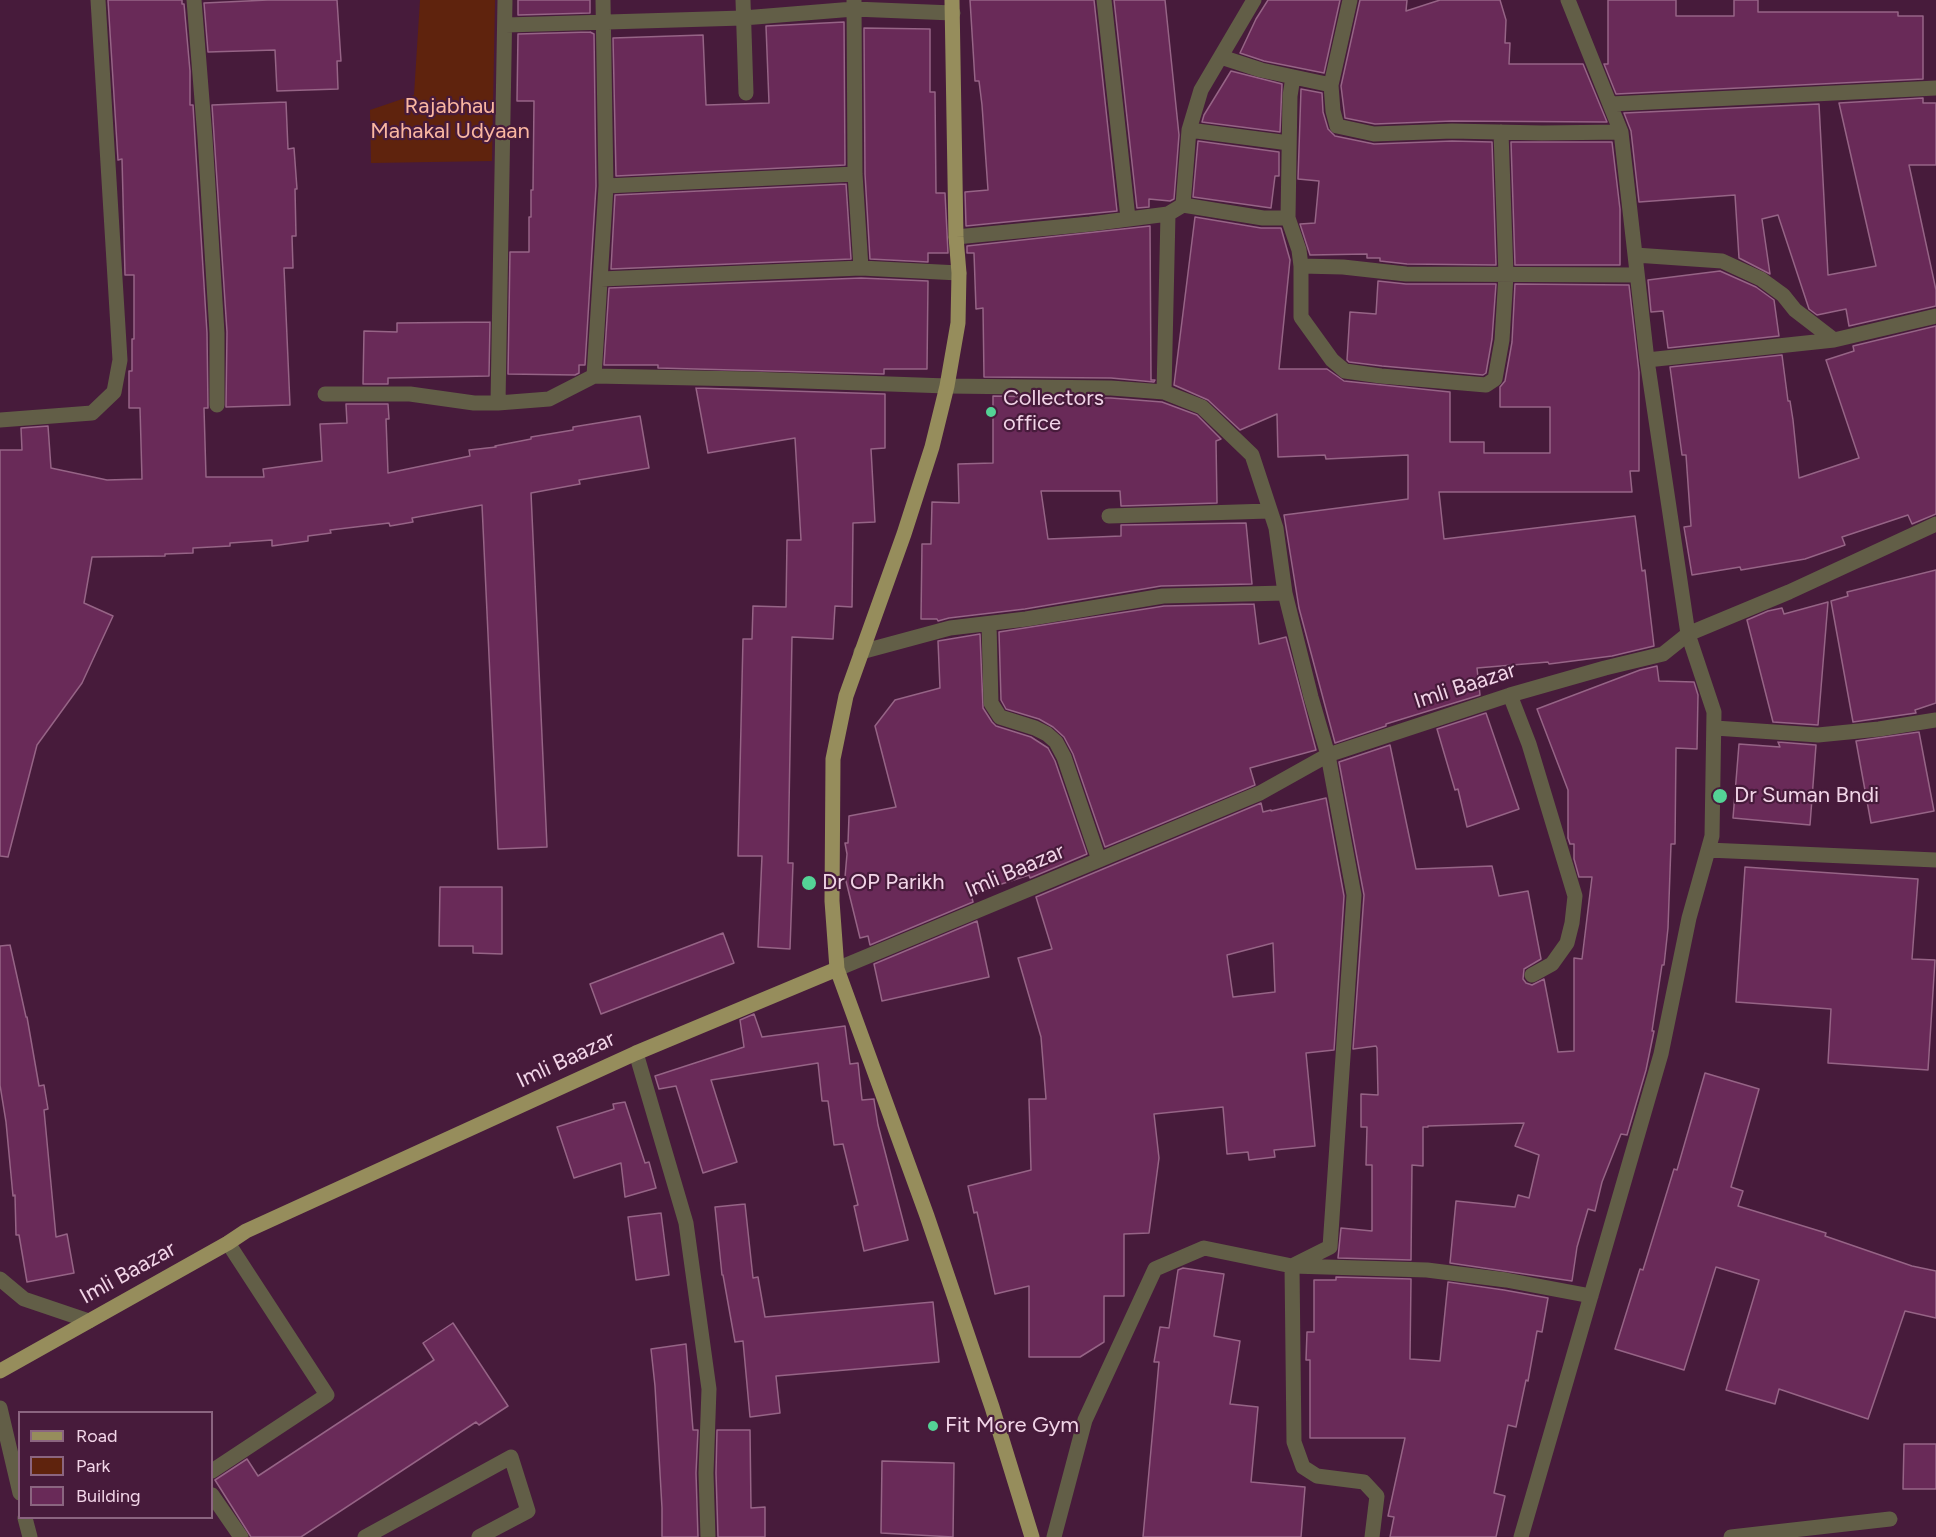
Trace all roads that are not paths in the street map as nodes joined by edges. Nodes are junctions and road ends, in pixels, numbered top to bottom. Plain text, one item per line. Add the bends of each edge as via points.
1 (98, 0) edge
2 (194, 0) edge
3 (505, 0) edge
4 (603, 0) edge
5 (743, 0) edge
6 (1104, 0) edge
7 (1254, 0) edge
8 (1350, 0) edge
9 (1568, 0) edge
10 (854, 4) edge
11 (953, 7) edge
12 (743, 18) junction
13 (604, 23) junction
14 (506, 25) junction
15 (1221, 57) junction
16 (1293, 77) junction
17 (1331, 85) junction
18 (1936, 88) edge
19 (746, 93) dead end
20 (1611, 104) junction
21 (1189, 130) junction
22 (1501, 132) junction
23 (1622, 132) junction
24 (1289, 142) junction
25 (855, 174) junction
26 (606, 186) junction
27 (1183, 205) junction
28 (1168, 214) junction
29 (1128, 218) junction
30 (1288, 218) junction
31 (956, 237) junction
32 (1635, 255) junction
33 (1301, 266) junction
34 (861, 268) junction
35 (958, 273) junction
36 (1506, 275) junction
37 (1637, 275) junction
38 (601, 279) junction
39 (1936, 316) edge
40 (1834, 340) junction
41 (1647, 360) junction
42 (594, 376) junction
43 (947, 386) junction
44 (1164, 392) junction
45 (325, 394) dead end
46 (498, 404) junction
47 (217, 405) dead end
48 (0, 420) edge
49 (1269, 511) junction
50 (1109, 516) dead end
51 (1936, 524) edge
52 (1285, 593) junction
53 (989, 624) junction
54 (1688, 634) junction
55 (861, 652) junction
56 (1510, 694) junction
57 (1936, 720) edge
58 (1714, 728) junction
59 (1328, 755) junction
60 (1708, 850) junction
61 (1099, 860) junction
62 (1936, 860) edge
63 (837, 969) junction
64 (1532, 975) dead end
65 (636, 1053) junction
66 (228, 1243) junction
67 (1292, 1266) junction
68 (0, 1279) edge
69 (1591, 1296) junction
70 (88, 1321) junction
71 (0, 1371) edge
72 (0, 1408) edge
73 (213, 1470) edge
74 (18, 1484) edge
75 (213, 1496) edge
76 (25, 1519) edge
77 (1890, 1519) dead end
78 (1754, 1536) edge
79 (30, 1537) edge
80 (242, 1537) edge
81 (365, 1537) edge
82 (479, 1537) edge
83 (708, 1537) edge
84 (1032, 1537) edge
85 (1054, 1537) edge
86 (1372, 1537) edge
87 (1521, 1537) edge
88 (1731, 1537) edge

1 - 48 street via 120,348 114,392 92,413
2 - 47 street via 217,333
3 - 14 street
4 - 13 street
5 - 12 street
6 - 29 street
7 - 15 street
8 - 17 street
9 - 20 street
10 - 11 street
10 - 12 street
10 - 25 street
11 - 31 main road
12 - 13 street
12 - 19 street
13 - 14 street
13 - 26 street
14 - 46 street
15 - 16 street
15 - 21 street via 1201,90
16 - 17 street
16 - 24 street
17 - 22 street via 1337,126 1349,130 1374,134
18 - 20 street
20 - 23 street
21 - 24 street
21 - 27 street
22 - 23 street
22 - 36 street
23 - 32 street
24 - 30 street
25 - 26 street
25 - 34 street
26 - 38 street
27 - 28 street
27 - 30 street via 1263,218
28 - 29 street
28 - 44 street
29 - 31 street
30 - 33 street
31 - 35 main road
32 - 37 street
32 - 40 street via 1722,261 1761,279
33 - 36 street via 1406,274
33 - 36 street via 1301,317 1332,360 1345,371 1486,385 1495,379 1498,366
34 - 35 street
34 - 38 street
35 - 43 main road via 958,323
36 - 37 street
37 - 41 street
38 - 42 street
39 - 40 street
40 - 41 street
41 - 54 street
42 - 43 street
42 - 46 street via 549,399
43 - 44 street
43 - 55 main road via 904,534
44 - 49 street via 1202,407 1252,455
45 - 46 street via 410,394
49 - 50 street
49 - 52 street via 1276,528
51 - 54 street, Imli Baazar
52 - 53 street via 1163,596
52 - 59 street
53 - 55 street via 950,628
53 - 61 street via 991,703 1000,717 1035,728 1056,742
54 - 56 street, Imli Baazar via 1663,654
54 - 58 street via 1714,712
55 - 63 main road via 846,696 833,759 832,901
56 - 59 street, Imli Baazar
56 - 64 street via 1575,896 1567,943 1552,964
57 - 58 street via 1818,735
58 - 60 street via 1712,836
59 - 61 street, Imli Baazar via 1260,793
59 - 67 street via 1354,895 1330,1247
60 - 62 street
60 - 69 street via 1689,918 1661,1054
61 - 63 street, Imli Baazar
63 - 65 main road, Imli Baazar
63 - 84 main road via 927,1216
65 - 66 main road, Imli Baazar via 246,1231
65 - 83 street via 686,1223 709,1389
66 - 70 main road, Imli Baazar
66 - 73 street via 327,1395
67 - 69 street via 1426,1270
67 - 85 street via 1204,1248 1155,1269 1085,1420
67 - 86 street via 1294,1442 1303,1467 1317,1476 1364,1482 1377,1496
68 - 70 street via 24,1299
69 - 87 street
70 - 71 main road, Imli Baazar
72 - 74 street
75 - 80 street
76 - 79 street
77 - 78 street
78 - 88 street
81 - 82 street via 511,1458 528,1512

